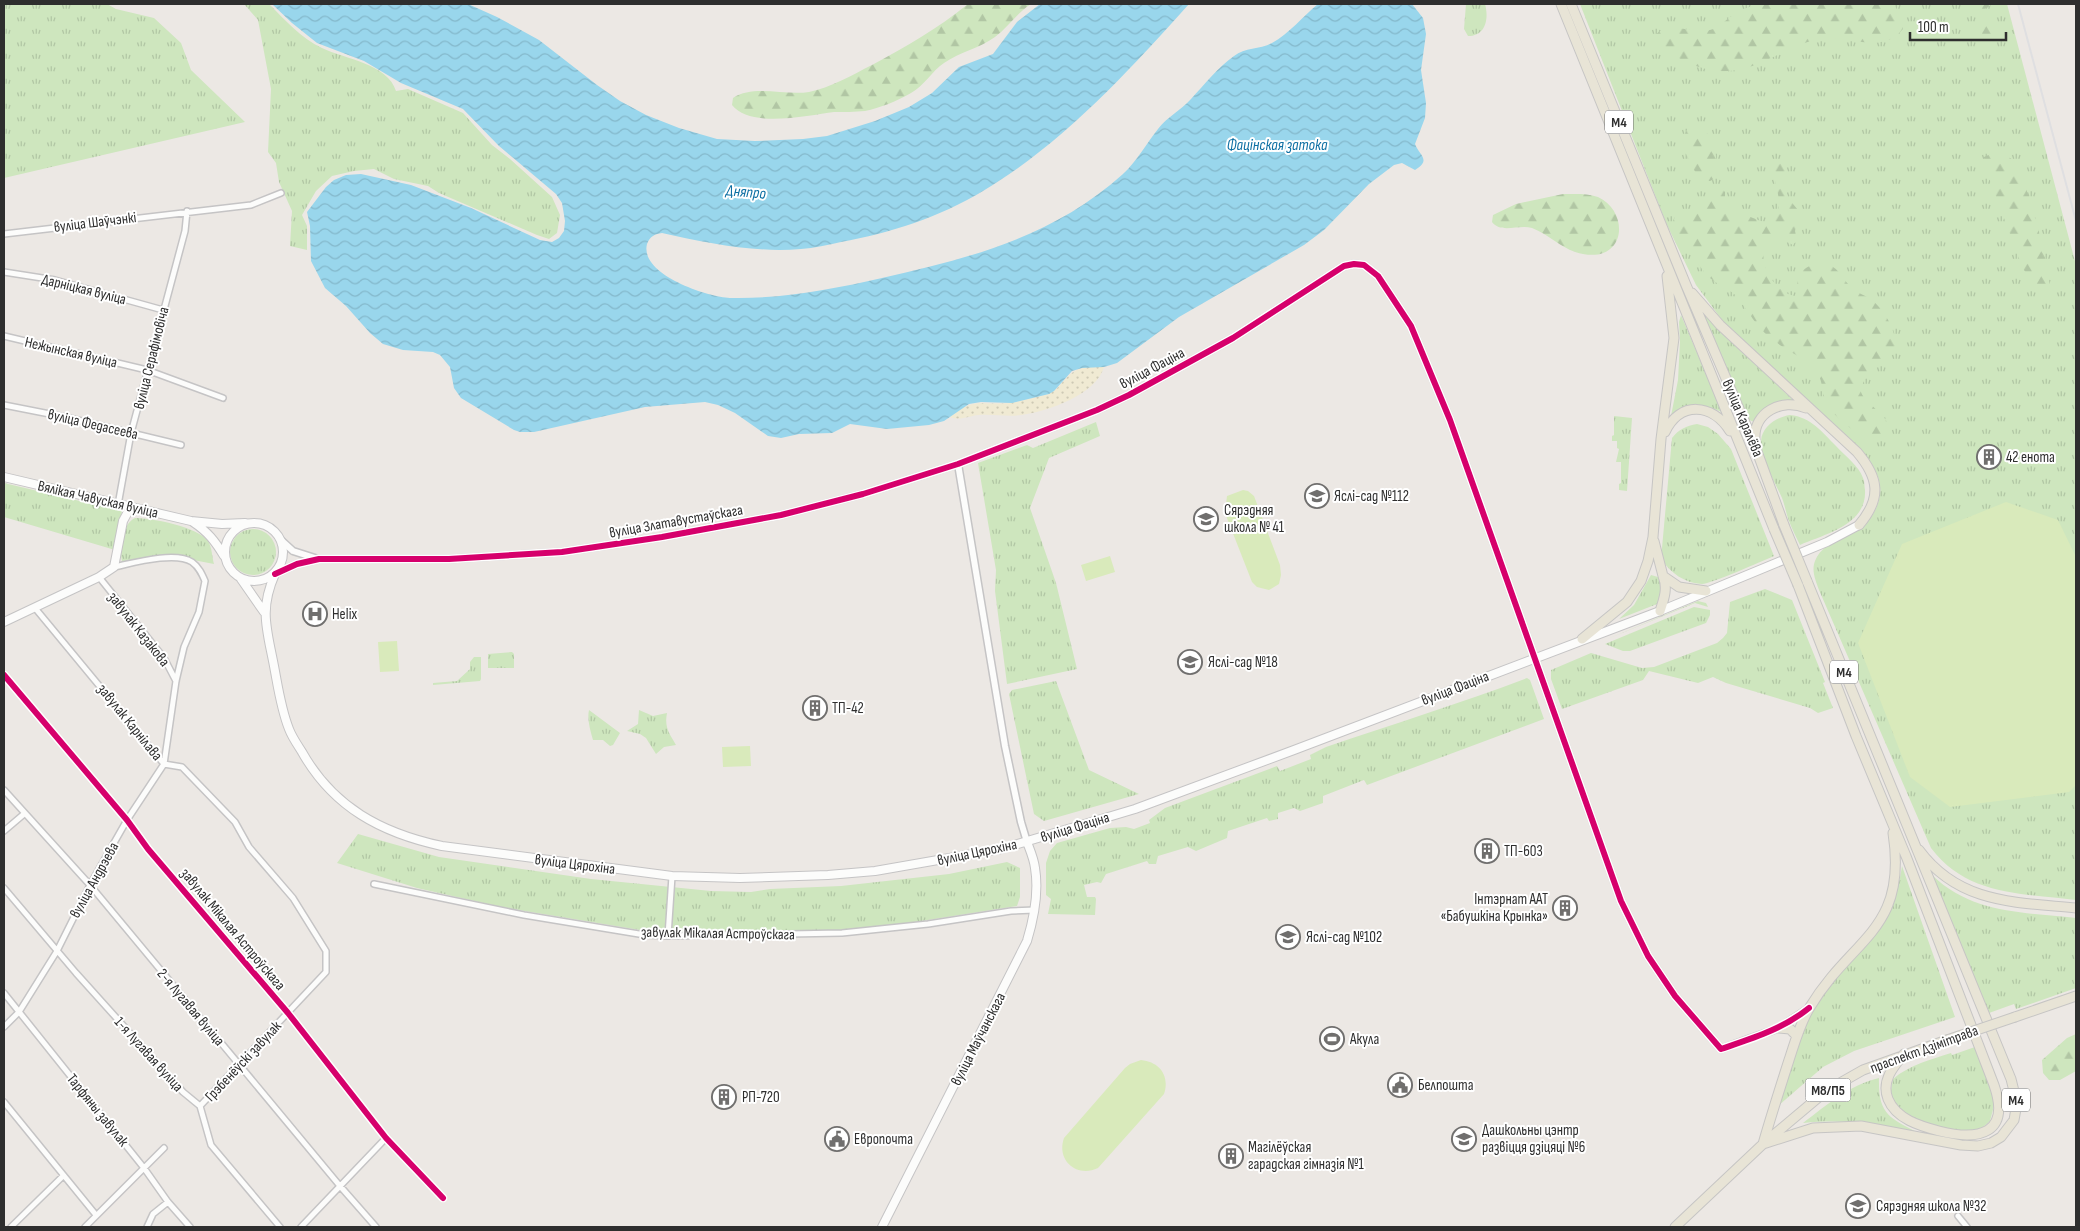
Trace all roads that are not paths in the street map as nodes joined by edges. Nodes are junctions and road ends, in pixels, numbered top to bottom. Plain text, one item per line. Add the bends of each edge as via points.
1 (1561, 4) edge
2 (1571, 4) edge
3 (281, 193) dead end
4 (187, 212) junction
5 (4, 234) edge
6 (1666, 264) junction
7 (4, 272) edge
8 (1686, 285) junction
9 (163, 310) junction
10 (4, 336) edge
11 (147, 370) junction
12 (223, 398) dead end
13 (4, 405) edge
14 (1812, 411) junction
15 (131, 433) junction
16 (1661, 439) junction
17 (181, 444) dead end
18 (1755, 446) junction
19 (1743, 452) junction
20 (958, 464) junction
21 (4, 477) edge
22 (118, 505) junction
23 (130, 508) junction
24 (192, 521) junction
25 (245, 523) junction
26 (1859, 525) joint
27 (1653, 537) junction
28 (282, 541) junction
29 (224, 556) junction
30 (319, 559) junction
31 (114, 567) junction
32 (275, 574) junction
33 (1663, 576) junction
34 (99, 577) junction
35 (241, 579) junction
36 (1706, 591) junction
37 (36, 608) junction
38 (1660, 611) junction
39 (264, 612) junction
40 (4, 622) edge
41 (1582, 639) junction
42 (1535, 658) junction
43 (4, 675) edge
44 (176, 681) junction
45 (164, 764) junction
46 (4, 790) edge
47 (24, 814) junction
48 (127, 820) junction
49 (1891, 820) junction
50 (4, 831) edge
51 (1910, 835) junction
52 (1027, 842) junction
53 (672, 876) junction
54 (374, 884) dead end
55 (90, 885) junction
56 (4, 888) edge
57 (2076, 908) edge
58 (1035, 910) junction
59 (668, 936) junction
60 (57, 951) junction
61 (326, 972) joint
62 (1970, 979) junction
63 (1955, 985) junction
64 (4, 994) edge
65 (2076, 996) edge
66 (1809, 1008) junction
67 (20, 1012) junction
68 (288, 1013) junction
69 (4, 1027) edge
70 (1779, 1028) junction
71 (1797, 1036) junction
72 (1904, 1054) junction
73 (239, 1065) junction
74 (4, 1102) edge
75 (200, 1106) junction
76 (386, 1138) junction
77 (1763, 1144) junction
78 (164, 1148) dead end
79 (144, 1168) junction
80 (63, 1176) junction
81 (340, 1186) junction
82 (443, 1198) dead end
83 (168, 1202) junction
84 (96, 1215) junction
85 (1958, 1216) dead end
86 (11, 1227) edge
87 (85, 1227) edge
88 (147, 1227) edge
89 (190, 1227) edge
90 (280, 1227) edge
91 (301, 1227) edge
92 (376, 1227) edge
93 (882, 1227) edge
94 (1675, 1227) edge
95 (1967, 1227) edge

1 - 6 main road, вуліца Каралёва / М4
2 - 8 main road, вуліца Каралёва / М4
3 - 4 street, вуліца Шаўчэнкі via 251,205
4 - 5 street, вуліца Шаўчэнкі
4 - 9 street, вуліца Серафімовіча via 185,231
6 - 16 main road via 1674,338
6 - 19 main road, вуліца Каралёва / М4
7 - 9 street, Дарніцкая вуліца via 56,280
8 - 14 main road via 1720,325
8 - 18 main road, вуліца Каралёва / М4
9 - 11 street, вуліца Серафімовіча
10 - 11 street, Нежынская вуліца
11 - 12 street, Нежынская вуліца
11 - 15 street, вуліца Серафімовіча
13 - 15 street, вуліца Федасеева
14 - 18 main road via 1788,403 1765,413 1754,432
14 - 26 main road via 1857,452 1873,476 1873,503
15 - 17 street, вуліца Федасеева
15 - 22 street, вуліца Серафімовіча
16 - 19 main road via 1677,414 1696,409 1723,420
16 - 27 main road
18 - 51 main road, вуліца Каралёва / М4, bridge
19 - 49 main road, вуліца Каралёва / М4, bridge
20 - 30 street, вуліца Златавустаўскага via 781,516 562,552 462,559
20 - 42 street, вуліца Фаціна via 1129,396 1233,338 1344,266 1364,265 1378,276 1411,326 1450,420
20 - 52 street, вуліца Фаціна via 1005,746
21 - 22 main road, Вялікая Чавуская вуліца
22 - 23 main road, Вялікая Чавуская вуліца
23 - 24 main road, Вялікая Чавуская вуліца
23 - 31 main road via 123,521
24 - 25 main road, Вялікая Чавуская вуліца
24 - 29 main road, Вялікая Чавуская вуліца via 210,535
25 - 28 main road via 262,523
25 - 29 main road via 230,535
26 - 36 main road, вуліца Фаціна via 1827,542
27 - 33 main road
27 - 41 main road via 1641,581 1627,602
28 - 30 street via 293,551
28 - 32 main road via 282,554
29 - 35 main road via 228,566
30 - 32 street
31 - 34 main road
31 - 44 street, вуліца Андрэева via 183,557 197,567 206,581
32 - 35 main road via 260,581
32 - 39 main road, вуліца Цярохіна
33 - 36 main road via 1679,587
33 - 38 main road via 1665,598
34 - 37 main road
34 - 44 street, завулак Казакова via 164,658
35 - 39 main road, вуліца Цярохіна
36 - 38 main road, вуліца Фаціна
37 - 40 main road
37 - 45 street, завулак Карнілава
38 - 41 main road, вуліца Фаціна
39 - 53 main road, вуліца Цярохіна via 283,713 290,731 308,764 327,787 361,816 389,831 428,843
41 - 42 main road, вуліца Фаціна
42 - 52 main road, вуліца Фаціна via 1135,810
42 - 70 street via 1620,901 1648,956 1675,996 1722,1049
43 - 48 street, завулак Мікалая Астроўскага
44 - 45 street, вуліца Андрэева
45 - 48 street, вуліца Андрэева
45 - 61 street, завулак Карнілава via 182,767 235,822 249,847 293,898 326,951
46 - 47 street, 2-я Лугавая вуліца
47 - 50 street
47 - 55 street, 2-я Лугавая вуліца
48 - 55 street, вуліца Андрэева
48 - 68 street, завулак Мікалая Астроўскага
49 - 63 main road, М4
49 - 66 main road via 1896,855 1891,901 1881,920
51 - 57 main road via 1942,876 1974,893 1994,899
51 - 62 main road, М4
52 - 53 main road, вуліца Цярохіна via 875,871 740,878
52 - 58 main road, вуліца Маўчанскага via 1035,867
53 - 59 street
54 - 59 street, завулак Мікалая Астроўскага via 524,915
55 - 60 street, вуліца Андрэева
55 - 73 street, 2-я Лугавая вуліца
56 - 60 street, 1-я Лугавая вуліца
58 - 59 street, завулак Мікалая Астроўскага via 842,933
58 - 93 main road, вуліца Маўчанскага via 1027,941
60 - 67 street, вуліца Андрэева
60 - 75 street, 1-я Лугавая вуліца via 183,1092
61 - 68 street, Грэбенёўскі завулак
62 - 63 main road
62 - 77 main road, М4 via 2011,1079 2016,1103 2014,1120 2001,1137 1978,1146 1961,1145 1861,1126 1842,1126 1813,1128
63 - 72 main road, М4 via 1998,1097 2000,1108 1995,1122 1983,1133 1957,1135 1920,1125 1896,1112 1888,1099 1887,1079
64 - 67 street, Тарфяны завулак
65 - 72 main road, праспект Дзімітрава / М8/П5, bridge
66 - 70 street
66 - 71 main road
67 - 69 street, вуліца Андрэева
67 - 79 street, Тарфяны завулак
68 - 73 street, Грэбенёўскі завулак
68 - 76 street, завулак Мікалая Астроўскага
70 - 71 main road via 1790,1029
71 - 77 main road
72 - 77 main road, праспект Дзімітрава / М8/П5 via 1863,1070 1826,1091
73 - 75 street, Грэбенёўскі завулак
73 - 81 street, 2-я Лугавая вуліца
74 - 80 street
75 - 90 street via 211,1145
76 - 81 street
76 - 82 street, завулак Мікалая Астроўскага
77 - 94 main road, праспект Дзімітрава / М8/П5
78 - 79 street
79 - 83 street, Тарфяны завулак
79 - 84 street
80 - 84 street
80 - 86 street
81 - 91 street
81 - 92 street, 2-я Лугавая вуліца
83 - 88 street via 153,1214
83 - 89 street, Тарфяны завулак
84 - 87 street
85 - 95 street

